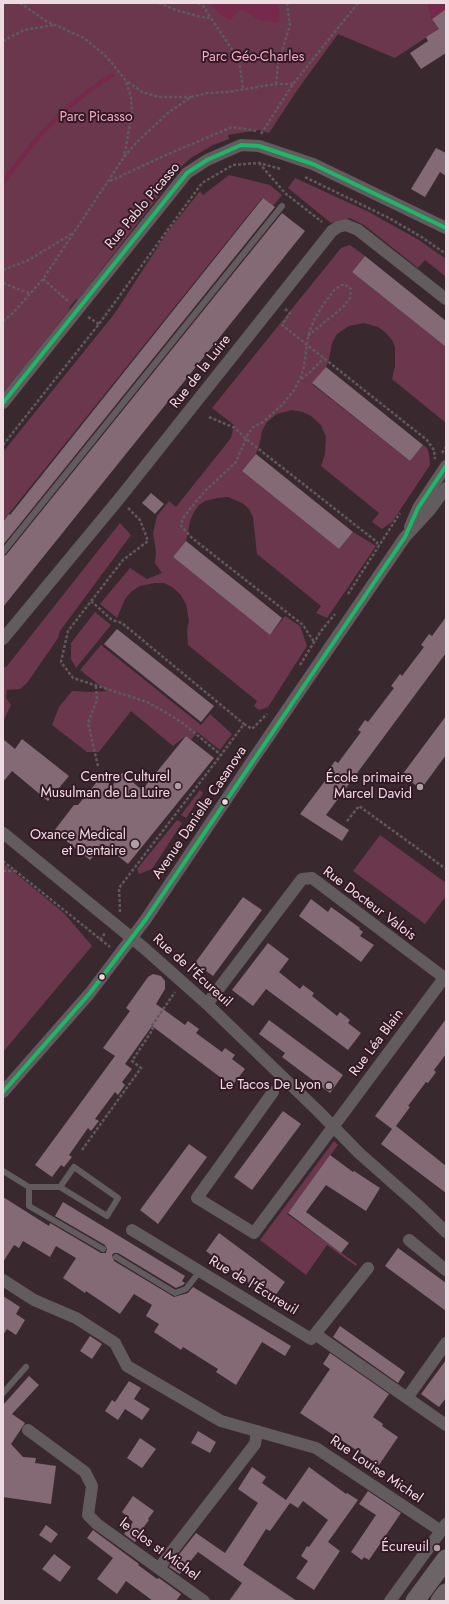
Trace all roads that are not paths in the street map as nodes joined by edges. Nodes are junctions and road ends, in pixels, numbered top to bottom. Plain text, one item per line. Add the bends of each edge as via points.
1 (282, 206) dead end
2 (446, 228) edge
3 (446, 299) edge
4 (3, 403) edge
5 (441, 464) edge
6 (446, 488) edge
7 (405, 537) junction
8 (3, 552) edge
9 (3, 639) edge
10 (3, 833) edge
11 (133, 938) junction
12 (445, 979) edge
13 (207, 1004) junction
14 (3, 1092) edge
15 (273, 1092) dead end
16 (333, 1126) junction
17 (3, 1171) edge
18 (29, 1187) junction
19 (60, 1187) junction
20 (132, 1230) dead end
21 (446, 1232) edge
22 (409, 1240) dead end
23 (103, 1250) dead end
24 (116, 1257) dead end
25 (368, 1268) dead end
26 (446, 1270) edge
27 (200, 1272) junction
28 (3, 1280) edge
29 (315, 1334) junction
30 (446, 1343) edge
31 (26, 1367) dead end
32 (3, 1393) edge
33 (407, 1398) junction
34 (446, 1425) edge
35 (28, 1430) dead end
36 (257, 1431) junction
37 (443, 1528) edge
38 (446, 1559) edge
39 (159, 1568) junction
40 (446, 1593) edge
41 (204, 1601) edge
42 (390, 1601) edge
43 (415, 1601) edge
44 (440, 1601) edge

1 - 8 lane
2 - 4 street, Rue Pablo Picasso via 313,164 259,146 241,145 207,160 187,173
3 - 9 street, Rue de la Luire via 358,230 346,225 332,231 119,499
5 - 7 street, Avenue Danielle Casanova
6 - 7 street, Avenue Danielle Casanova
7 - 11 street, Avenue Danielle Casanova
10 - 11 street, Rue de l'Écureuil
11 - 13 street, Rue de l'Écureuil
11 - 14 street, Avenue Danielle Casanova via 90,993
12 - 13 street, Rue Docteur Valois via 312,878 302,879
12 - 16 street, Rue Léa Blain
13 - 16 street, Rue de l'Écureuil
15 - 16 street via 197,1198 254,1233
16 - 21 street, Rue de l'Écureuil
17 - 18 lane
18 - 19 lane
18 - 23 lane via 29,1206
19 - 19 lane via 107,1216 118,1198 74,1167
20 - 27 street, Rue de l'Écureuil
22 - 26 street
24 - 27 lane via 175,1293 186,1289
25 - 29 street
27 - 29 street, Rue de l'Écureuil via 311,1339
28 - 36 street, Rue Louise Michel via 34,1300 76,1318 115,1343 127,1366 221,1421
29 - 33 street, Rue de l'Écureuil
30 - 33 street
31 - 32 lane
33 - 34 street, Rue de l'Écureuil
35 - 39 street, le clos st Michel via 85,1472 92,1486 88,1515
36 - 37 street, Rue Louise Michel via 316,1448
36 - 39 street via 255,1444
37 - 42 street
38 - 43 main road
39 - 41 street, le clos st Michel
40 - 44 main road

